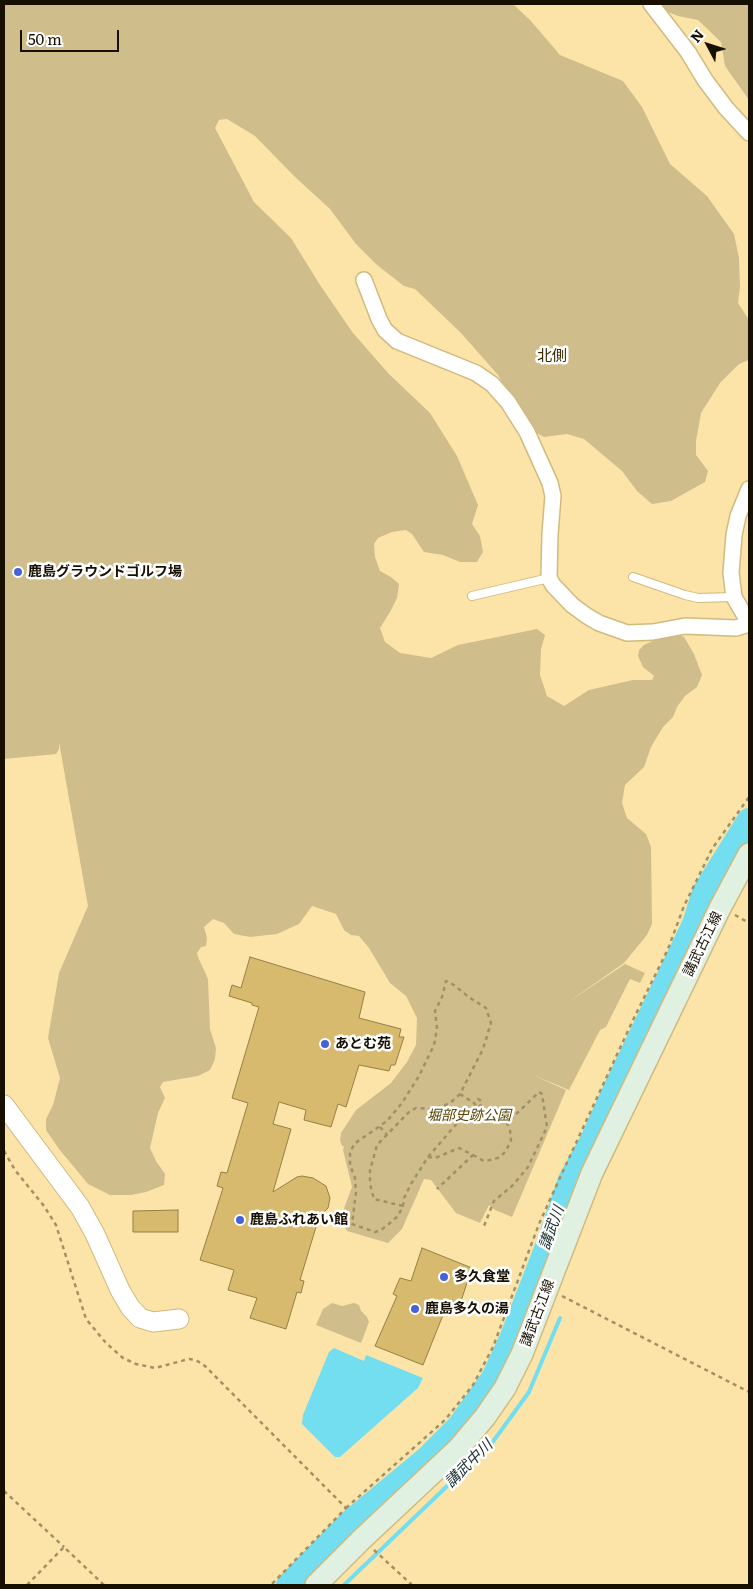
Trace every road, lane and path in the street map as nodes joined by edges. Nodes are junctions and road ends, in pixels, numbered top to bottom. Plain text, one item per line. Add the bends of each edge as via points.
1 (651, 4) edge
2 (749, 133) edge
3 (364, 280) dead end
4 (749, 489) edge
5 (633, 576) dead end
6 (549, 578) junction
7 (472, 596) dead end
8 (734, 597) junction
9 (749, 623) edge
10 (749, 797) edge
11 (749, 854) edge
12 (460, 1094) junction
13 (474, 1103) junction
14 (4, 1105) edge
15 (477, 1107) junction
16 (380, 1127) junction
17 (387, 1135) junction
18 (4, 1151) edge
19 (473, 1155) junction
20 (428, 1157) junction
21 (437, 1189) dead end
22 (402, 1206) junction
23 (484, 1226) dead end
24 (547, 1288) junction
25 (178, 1319) dead end
26 (749, 1392) edge
27 (4, 1491) edge
28 (346, 1508) junction
29 (362, 1539) junction
30 (64, 1547) junction
31 (27, 1585) edge
32 (104, 1585) edge
33 (271, 1585) edge
34 (316, 1585) edge
35 (412, 1585) edge

1 - 2 street via 726,108
3 - 6 street via 385,330 397,341 476,373 492,384 527,432 553,496
4 - 8 street via 734,535 731,573
5 - 8 lane via 698,598
6 - 7 lane
6 - 9 street via 559,592 587,616 627,632 653,632 685,626 736,628
8 - 9 street
10 - 28 path via 712,849 684,906 668,949 563,1171 493,1347 473,1385 445,1420
11 - 24 main road, 講武古江線 via 592,1173
12 - 13 path
12 - 16 path via 484,1048 491,1023 486,1008 446,981 435,1011 434,1045 402,1104
12 - 17 path via 443,1106 410,1111
13 - 15 path
13 - 15 path via 476,1099 481,1101
14 - 25 street via 80,1207 130,1307 140,1318 153,1322
15 - 20 path via 465,1114
16 - 17 path
16 - 22 path via 354,1144 350,1152 356,1192 352,1224 375,1232 381,1230 398,1216
17 - 22 path via 376,1145 370,1184 374,1199
18 - 28 path via 56,1225 86,1319 106,1344 136,1364 155,1368 190,1359 205,1366
19 - 20 path via 459,1148 435,1158
19 - 21 path
19 - 23 path via 484,1161 505,1152 511,1141 507,1123 539,1092 542,1094 547,1127 528,1167 494,1201
20 - 22 path
24 - 26 path
24 - 29 main road, 講武古江線 via 522,1354 505,1388 485,1417 458,1449
27 - 30 path
28 - 33 path
29 - 34 main road, 講武古江線
29 - 35 path
30 - 31 path
30 - 32 path

